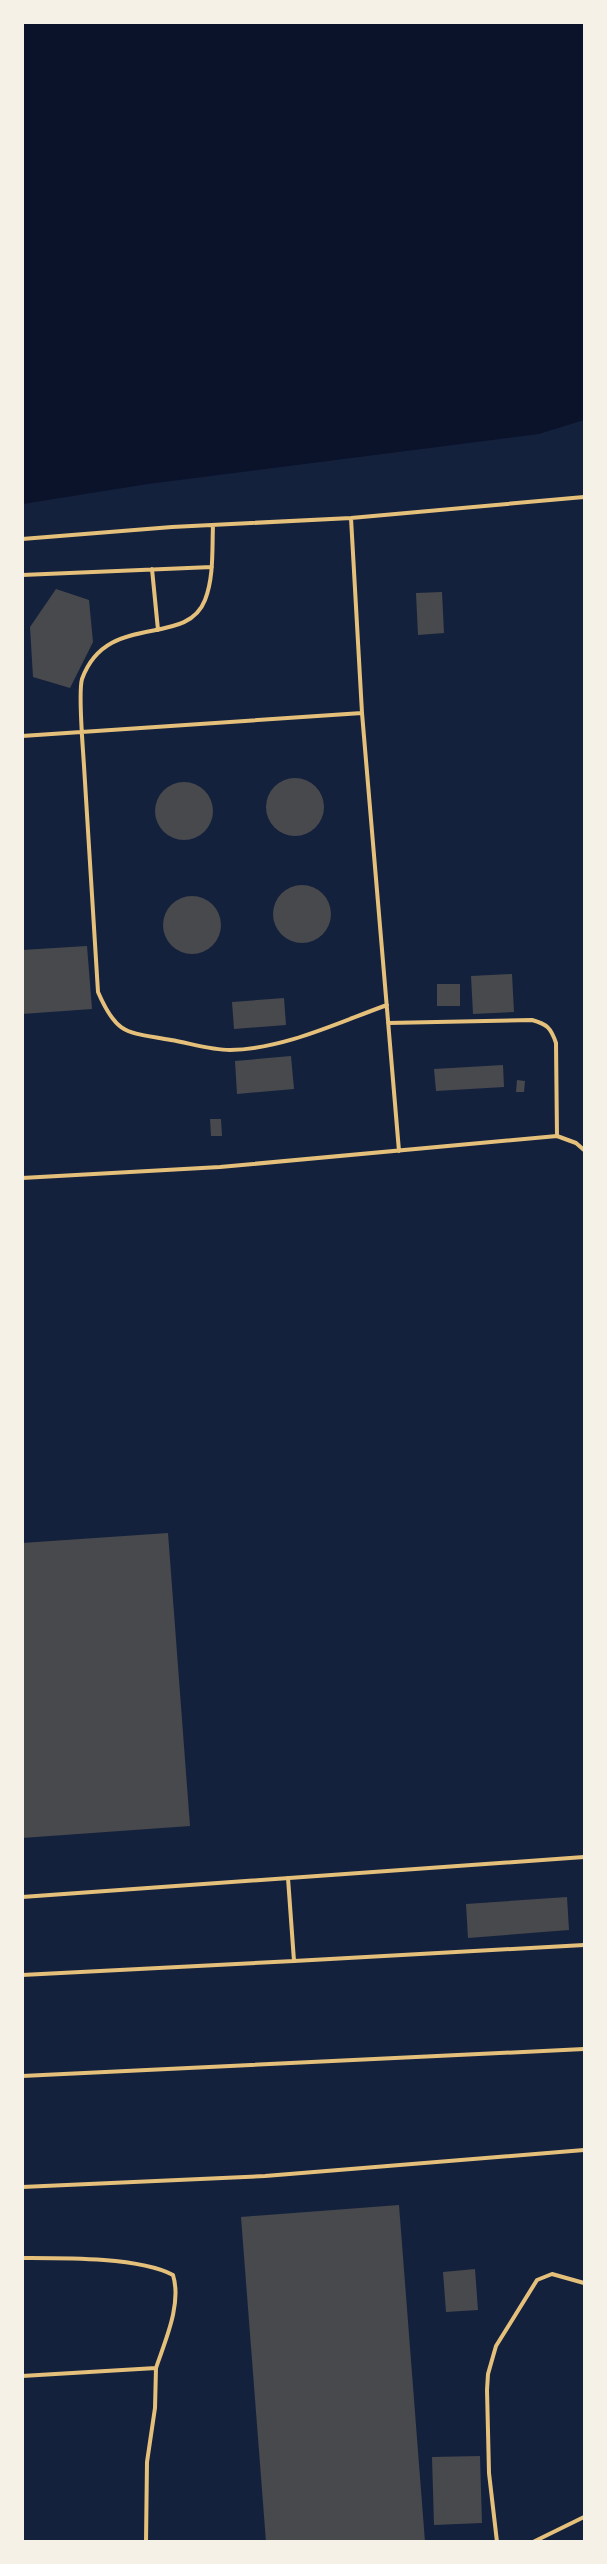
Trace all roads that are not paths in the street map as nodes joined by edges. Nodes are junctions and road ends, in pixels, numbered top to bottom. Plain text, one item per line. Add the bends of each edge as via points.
1 (584, 497) edge
2 (351, 518) junction
3 (213, 525) junction
4 (22, 540) edge
5 (212, 567) junction
6 (152, 569) junction
7 (22, 575) edge
8 (158, 630) junction
9 (362, 714) junction
10 (82, 732) junction
11 (22, 736) edge
12 (387, 1005) junction
13 (388, 1023) junction
14 (557, 1136) junction
15 (584, 1150) edge
16 (399, 1151) junction
17 (22, 1178) edge
18 (584, 1857) edge
19 (288, 1878) junction
20 (22, 1897) edge
21 (584, 1945) edge
22 (294, 1961) junction
23 (22, 1975) edge
24 (584, 2048) edge
25 (22, 2076) edge
26 (584, 2150) edge
27 (22, 2186) edge
28 (22, 2258) edge
29 (584, 2283) edge
30 (156, 2368) junction
31 (22, 2376) edge
32 (584, 2517) edge
33 (146, 2542) edge
34 (497, 2542) edge
35 (533, 2542) edge

1 - 2 lane
2 - 3 lane
2 - 9 lane
3 - 4 lane
3 - 5 lane
5 - 6 lane
5 - 8 lane via 205,601 192,618
6 - 7 lane
6 - 8 lane
8 - 10 lane via 110,641 96,654 82,680
9 - 10 lane
9 - 12 lane
10 - 11 lane
10 - 12 lane via 98,992 116,1025 132,1033 229,1050 274,1045
12 - 13 lane
13 - 14 lane via 532,1020 552,1029 556,1043
13 - 16 lane
14 - 15 lane via 576,1143
14 - 16 lane
16 - 17 lane
18 - 19 lane
19 - 20 lane
19 - 22 lane
21 - 22 lane
22 - 23 lane
24 - 25 lane
26 - 27 lane via 265,2176
28 - 30 lane via 80,2258 160,2269 173,2275 176,2286 171,2319
29 - 34 lane via 552,2274 537,2280 496,2346 487,2390 489,2473
30 - 31 lane
30 - 33 lane via 155,2408 146,2462
32 - 35 lane

